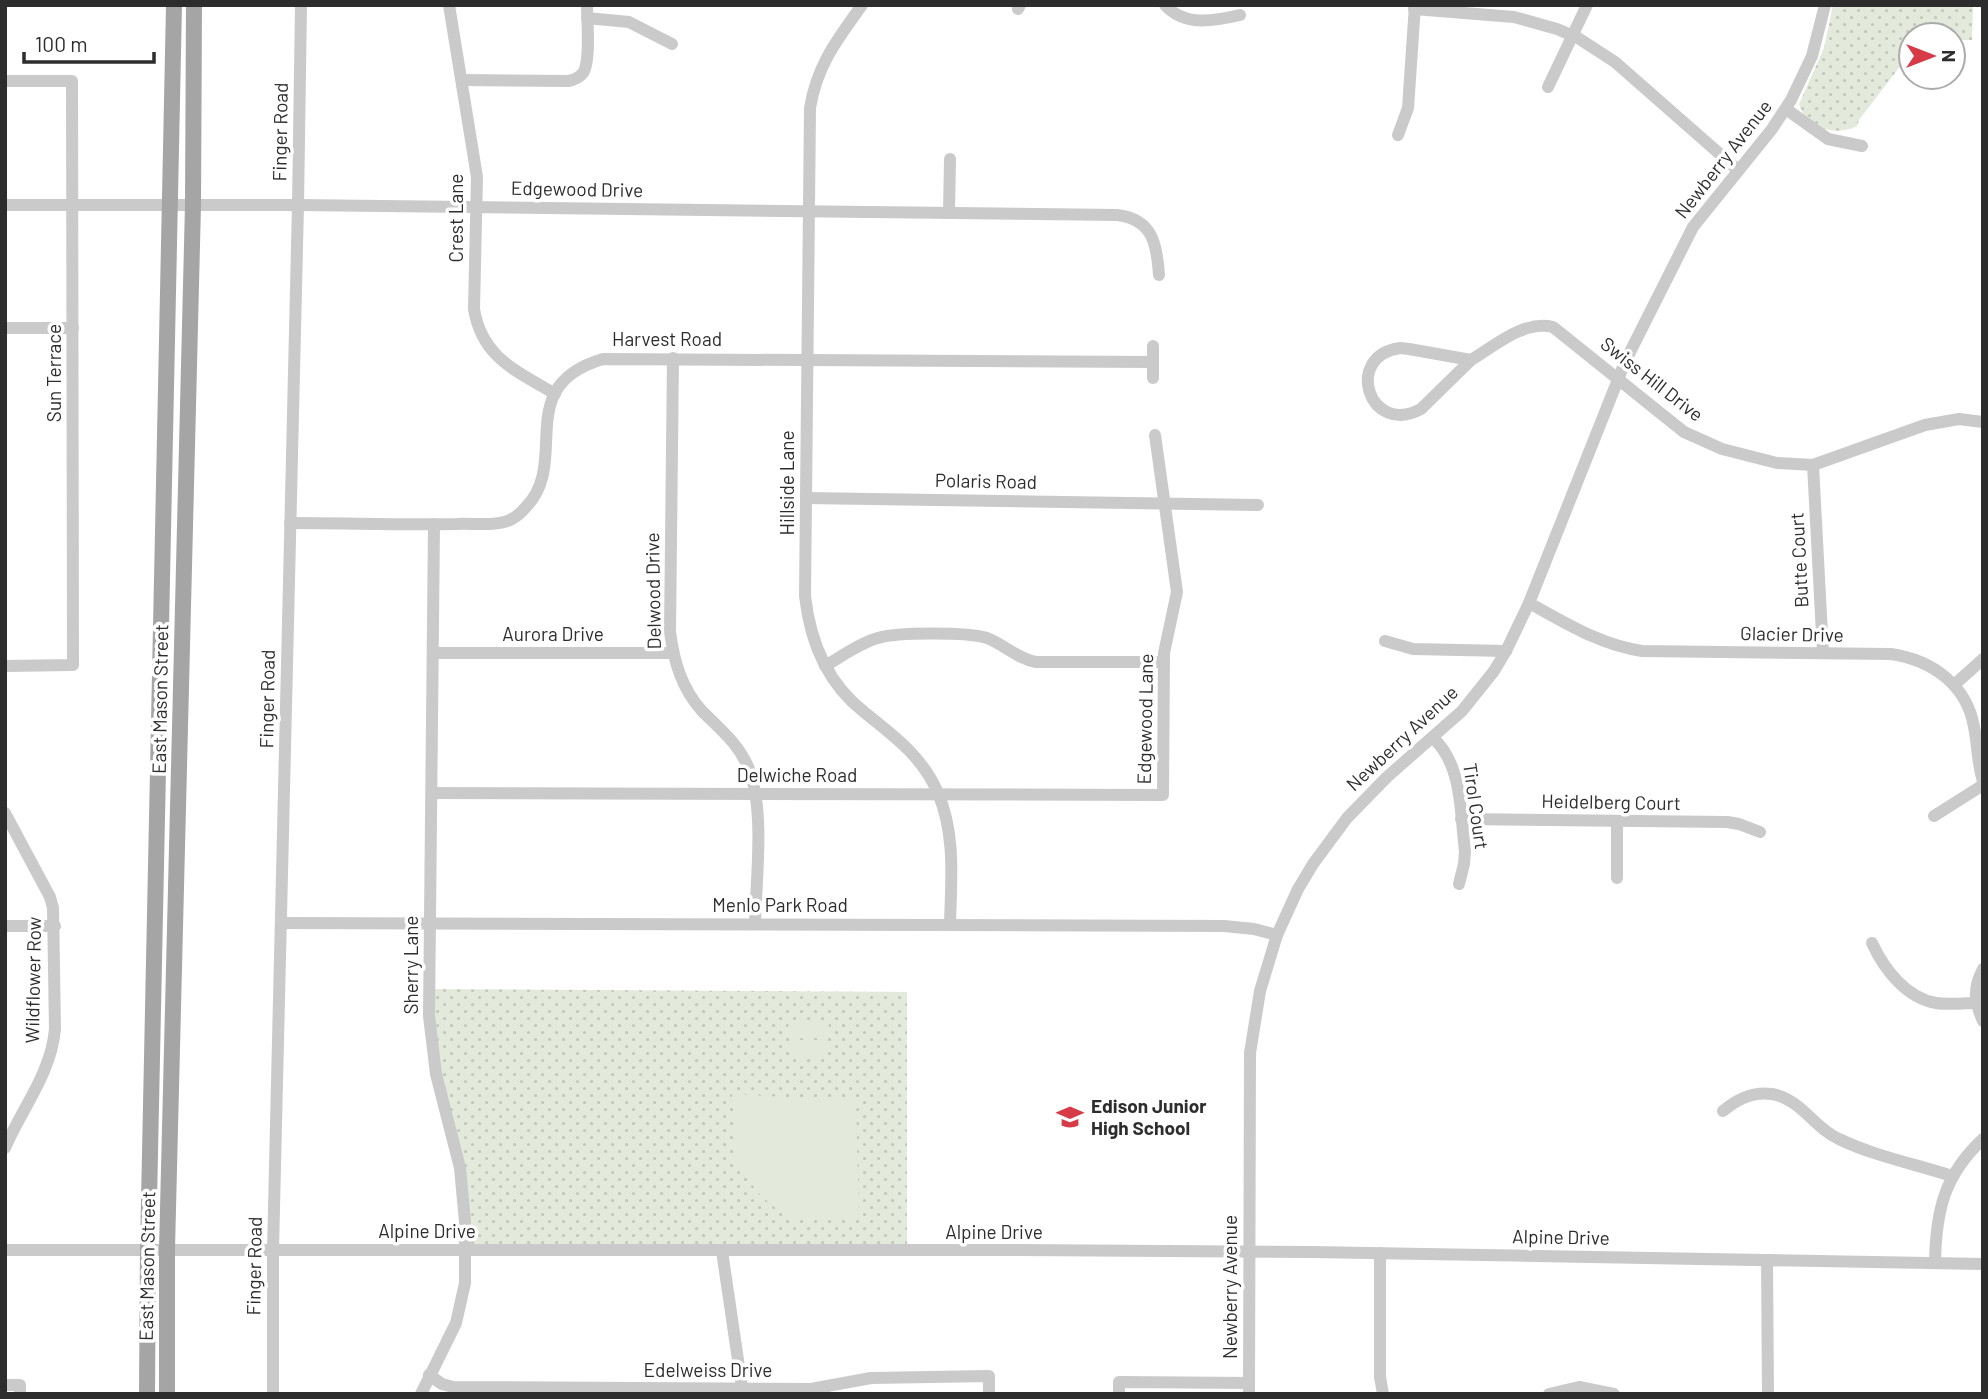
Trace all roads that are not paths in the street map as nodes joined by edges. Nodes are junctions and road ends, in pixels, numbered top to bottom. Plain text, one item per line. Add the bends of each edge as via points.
1 (174, 5) edge
2 (194, 5) edge
3 (301, 5) edge
4 (449, 5) edge
5 (862, 5) edge
6 (1165, 5) edge
7 (1587, 5) edge
8 (1825, 5) edge
9 (1414, 7) edge
10 (587, 12) edge
11 (1240, 15) dead end
12 (1573, 36) junction
13 (672, 44) dead end
14 (462, 80) junction
15 (5, 81) edge
16 (1548, 87) dead end
17 (1786, 109) junction
18 (1398, 135) dead end
19 (1862, 146) dead end
20 (950, 159) dead end
21 (1738, 170) junction
22 (5, 205) edge
23 (73, 205) junction
24 (172, 205) junction
25 (193, 205) junction
26 (298, 205) junction
27 (477, 207) junction
28 (808, 211) junction
29 (949, 213) junction
30 (1159, 275) dead end
31 (5, 328) edge
32 (73, 328) junction
33 (1153, 346) dead end
34 (673, 358) junction
35 (807, 359) junction
36 (1471, 360) junction
37 (1153, 362) junction
38 (1153, 378) dead end
39 (1619, 379) junction
40 (555, 394) junction
41 (1983, 422) edge
42 (1155, 435) dead end
43 (1813, 465) junction
44 (806, 498) junction
45 (1165, 503) junction
46 (1258, 505) dead end
47 (290, 523) junction
48 (434, 524) junction
49 (1529, 603) junction
50 (1385, 641) dead end
51 (1506, 652) junction
52 (433, 653) junction
53 (673, 653) junction
54 (1823, 653) junction
55 (1983, 659) edge
56 (1163, 662) junction
57 (5, 666) edge
58 (825, 666) junction
59 (1954, 685) junction
60 (1433, 738) junction
61 (1983, 783) edge
62 (432, 793) junction
63 (756, 794) junction
64 (939, 794) junction
65 (1163, 795) joint
66 (5, 813) edge
67 (1934, 816) dead end
68 (1461, 819) junction
69 (1617, 821) junction
70 (1760, 832) dead end
71 (1617, 878) dead end
72 (1459, 884) dead end
73 (281, 923) junction
74 (430, 924) junction
75 (754, 925) junction
76 (950, 925) junction
77 (5, 926) edge
78 (55, 926) junction
79 (1277, 935) junction
80 (1872, 943) dead end
81 (1983, 969) edge
82 (1976, 1003) junction
83 (1983, 1021) edge
84 (1723, 1111) dead end
85 (1983, 1139) edge
86 (5, 1149) edge
87 (1952, 1177) junction
88 (148, 1249) junction
89 (167, 1249) junction
90 (5, 1250) edge
91 (273, 1250) junction
92 (465, 1250) junction
93 (722, 1251) junction
94 (1249, 1252) junction
95 (1380, 1254) junction
96 (1767, 1260) junction
97 (1935, 1262) junction
98 (1983, 1264) edge
99 (429, 1375) junction
100 (5, 1385) edge
101 (1119, 1388) edge
102 (1249, 1388) edge
103 (20, 1389) edge
104 (743, 1392) edge
105 (147, 1394) edge
106 (166, 1394) edge
107 (273, 1394) edge
108 (421, 1394) edge
109 (989, 1394) edge
110 (1384, 1394) edge
111 (1549, 1394) edge
112 (1614, 1394) edge
113 (1768, 1394) edge

1 - 24 main road, East Mason Street
2 - 25 main road, East Mason Street
3 - 26 street, Finger Road
4 - 14 street, Crest Lane
5 - 28 street, Hillside Lane via 831,48 812,92
6 - 11 street via 1190,20
7 - 12 street
8 - 17 street, Newberry Avenue via 1812,56
9 - 12 street via 1514,17
9 - 18 street via 1408,108
10 - 13 street via 629,22
10 - 14 street via 585,68 574,80
12 - 16 street
12 - 21 street via 1615,62
14 - 27 street, Crest Lane
15 - 23 street, Sun Terrace via 72,81
17 - 19 street via 1828,139
17 - 21 street, Newberry Avenue
20 - 29 street
21 - 39 street, Newberry Avenue via 1693,227
22 - 23 street, Edgewood Drive
23 - 24 street, Edgewood Drive
23 - 32 street, Sun Terrace
24 - 25 street, Edgewood Drive
24 - 88 main road, East Mason Street
25 - 26 street, Edgewood Drive
25 - 89 main road, East Mason Street
26 - 27 street, Edgewood Drive
26 - 47 street, Finger Road
27 - 28 street, Edgewood Drive
27 - 40 street, Crest Lane via 474,309 480,332 503,362
28 - 29 street, Edgewood Drive
28 - 35 street, Hillside Lane
29 - 30 street, Edgewood Drive via 1131,218 1155,241
31 - 32 street
32 - 57 street, Sun Terrace via 74,666
33 - 37 street
34 - 35 street, Harvest Road
34 - 40 street, Harvest Road via 614,357 592,362 572,373
34 - 53 street, Delwood Drive
35 - 37 street, Harvest Road
35 - 44 street, Hillside Lane
36 - 36 street, Swiss Hill Drive via 1393,349 1369,370 1369,393 1388,413 1413,413
36 - 39 street, Swiss Hill Drive via 1522,330 1544,325 1561,332
37 - 38 street
39 - 43 street, Swiss Hill Drive via 1672,423 1702,441 1777,463
39 - 49 street, Newberry Avenue
40 - 48 street, Harvest Road via 546,419 541,485 518,516 503,522
41 - 43 street, Swiss Hill Drive via 1959,419 1925,425
42 - 45 street, Edgewood Lane
43 - 54 street, Butte Court
44 - 45 street, Polaris Road
44 - 58 street, Hillside Lane via 807,615
45 - 46 street, Polaris Road
45 - 56 street, Edgewood Lane via 1177,592
47 - 48 street, Harvest Road
47 - 73 street, Finger Road
48 - 52 street, Sherry Lane
49 - 51 street, Newberry Avenue
49 - 54 street, Glacier Drive via 1594,638 1642,651
50 - 51 street via 1413,649
51 - 60 street, Newberry Avenue via 1477,694
52 - 53 street, Aurora Drive
52 - 62 street, Sherry Lane
53 - 63 street, Delwood Drive via 693,699 742,755
54 - 59 street, Glacier Drive via 1906,656 1931,666
55 - 59 street
56 - 58 street via 1035,662 981,636 890,635
56 - 65 street, Edgewood Lane
58 - 64 street, Hillside Lane via 849,698 913,752
59 - 61 street, Glacier Drive via 1974,724
60 - 68 street, Tirol Court via 1452,763
60 - 79 street, Newberry Avenue via 1347,818 1308,873
61 - 67 street
62 - 63 street, Delwiche Road
62 - 74 street, Sherry Lane
63 - 64 street, Delwiche Road
63 - 75 street, Delwood Drive
64 - 65 street, Delwiche Road
64 - 76 street, Hillside Lane via 951,851
66 - 78 street, Wildflower Row via 50,897
68 - 69 street, Heidelberg Court
68 - 72 street, Tirol Court via 1464,864
69 - 70 street, Heidelberg Court via 1727,822
69 - 71 street
73 - 74 street, Menlo Park Road
73 - 91 street, Finger Road
74 - 75 street, Menlo Park Road
74 - 92 street, Sherry Lane via 432,1045 460,1168
75 - 76 street, Menlo Park Road
76 - 79 street, Menlo Park Road via 1224,926
77 - 78 street
78 - 86 street, Wildflower Row via 53,1049
79 - 94 street, Newberry Avenue via 1260,991 1250,1053
80 - 82 street via 1886,969 1910,991 1936,1003
81 - 82 street via 1975,988
82 - 83 street
84 - 87 street via 1749,1095 1780,1096 1842,1140
85 - 87 street
87 - 97 street via 1938,1213
88 - 89 street, Alpine Drive
88 - 90 street, Alpine Drive
88 - 105 main road, East Mason Street
89 - 91 street, Alpine Drive
89 - 106 main road, East Mason Street
91 - 92 street, Alpine Drive
91 - 107 street, Finger Road
92 - 93 street, Alpine Drive
92 - 99 street, Sherry Lane via 456,1322
93 - 94 street, Alpine Drive
93 - 104 street
94 - 95 street, Alpine Drive
94 - 102 street, Newberry Avenue
95 - 96 street, Alpine Drive
95 - 110 street via 1380,1377
96 - 97 street, Alpine Drive
96 - 113 street
97 - 98 street, Alpine Drive
99 - 104 street, Edelweiss Drive via 453,1387
99 - 108 street, Sherry Lane
100 - 103 street
101 - 102 street
104 - 109 street, Edelweiss Drive via 822,1389 871,1378 989,1376
111 - 112 street via 1579,1387

